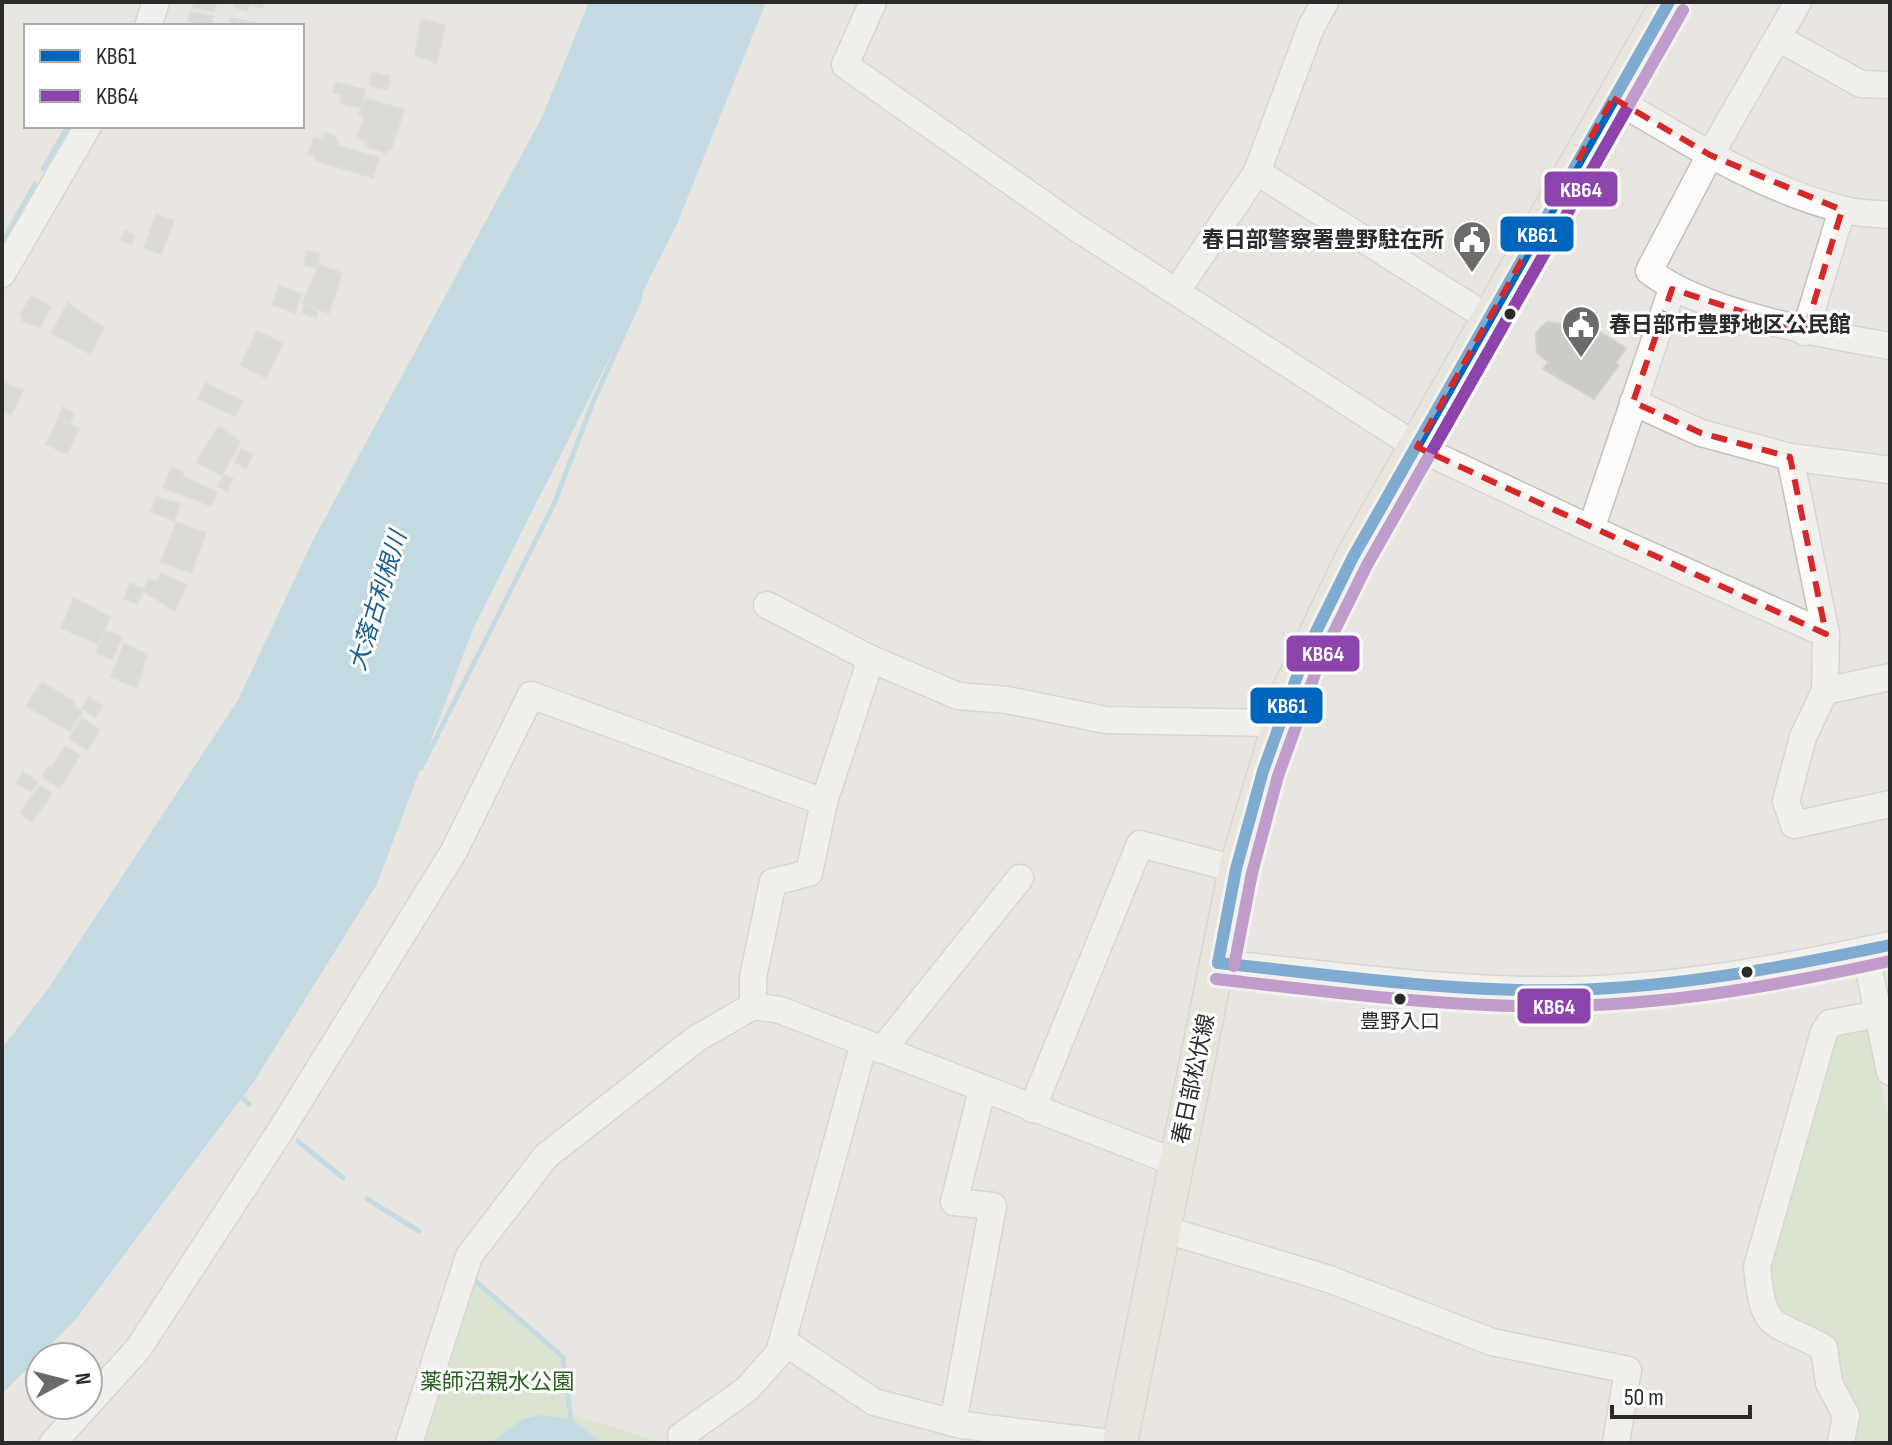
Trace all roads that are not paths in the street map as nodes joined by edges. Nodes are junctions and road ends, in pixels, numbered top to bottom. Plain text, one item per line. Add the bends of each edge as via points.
1 (156, 2) edge
2 (873, 2) edge
3 (1325, 2) edge
4 (1669, 2) edge
5 (1798, 2) edge
6 (149, 24) edge
7 (1778, 38) junction
8 (1890, 85) edge
9 (1613, 98) junction
10 (87, 128) edge
11 (1710, 155) junction
12 (1257, 172) junction
13 (1842, 210) junction
14 (1890, 215) edge
15 (2, 274) edge
16 (1672, 289) junction
17 (1176, 292) junction
18 (1490, 319) junction
19 (1805, 332) junction
20 (1890, 346) edge
21 (1633, 402) junction
22 (1417, 447) junction
23 (1790, 457) junction
24 (1890, 470) edge
25 (1591, 529) junction
26 (767, 605) dead end
27 (1826, 634) junction
28 (871, 659) junction
29 (1890, 677) edge
30 (1825, 691) junction
31 (1279, 723) junction
32 (824, 802) junction
33 (1890, 804) edge
34 (1236, 869) junction
35 (1020, 878) dead end
36 (1877, 948) edge
37 (1218, 963) junction
38 (753, 1006) junction
39 (1884, 1013) edge
40 (873, 1046) junction
41 (1890, 1072) edge
42 (982, 1090) junction
43 (1032, 1109) junction
44 (1177, 1163) junction
45 (1163, 1229) junction
46 (783, 1341) junction
47 (104, 1387) edge
48 (73, 1421) edge
49 (953, 1423) junction
50 (53, 1443) edge
51 (409, 1443) edge
52 (687, 1443) edge
53 (1110, 1443) edge
54 (1120, 1443) edge
55 (1616, 1443) edge
56 (1841, 1443) edge

1 - 6 street
2 - 17 street via 845,65
3 - 12 street
4 - 9 main road, 春日部松伏線
5 - 7 street
7 - 8 street via 1861,84
7 - 11 street
9 - 11 street
9 - 18 main road, 春日部松伏線
10 - 15 street
11 - 13 street
11 - 16 street via 1649,271
12 - 17 street
12 - 18 street
13 - 14 street
13 - 19 street
16 - 19 street
16 - 21 street
17 - 22 street
18 - 22 main road, 春日部松伏線
19 - 20 street
21 - 23 street via 1701,433
21 - 25 street
22 - 25 street
22 - 31 main road, 春日部松伏線 via 1353,557 1305,654
23 - 24 street
23 - 27 street
25 - 27 street
26 - 28 street
27 - 30 street
28 - 31 street via 958,696 1106,720
28 - 32 street
29 - 30 street
30 - 33 street via 1803,737 1786,801 1794,825
31 - 34 main road, 春日部松伏線
32 - 38 street via 809,873 773,882 753,977
32 - 47 street via 531,695 454,851 281,1130 138,1349
34 - 37 main road, 春日部松伏線
34 - 43 street via 1140,844
35 - 40 street
36 - 37 street via 1701,979 1571,990 1443,986
36 - 39 street
37 - 44 main road, 春日部松伏線
38 - 40 street via 780,1010
38 - 51 street via 654,1069 546,1156 464,1271
39 - 41 street
39 - 56 street via 1830,1023 1824,1032 1757,1267 1761,1305 1771,1323 1824,1348 1829,1383 1846,1415
40 - 42 street
40 - 46 street
42 - 43 street
42 - 49 street via 954,1202 993,1206
43 - 44 street
44 - 45 main road, 春日部松伏線
45 - 54 main road, 春日部松伏線
45 - 55 street via 1329,1279 1492,1342 1628,1370
46 - 49 street via 874,1402
46 - 52 street via 747,1389 681,1436
48 - 50 street
49 - 53 street

